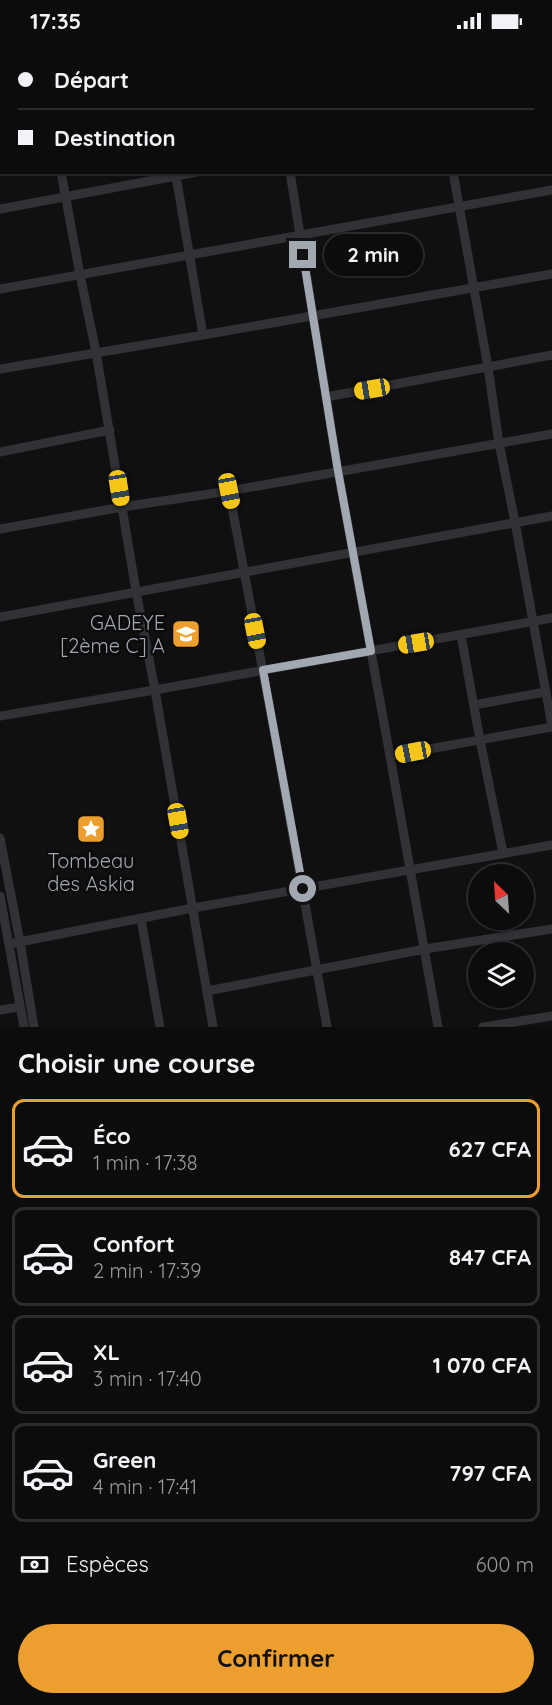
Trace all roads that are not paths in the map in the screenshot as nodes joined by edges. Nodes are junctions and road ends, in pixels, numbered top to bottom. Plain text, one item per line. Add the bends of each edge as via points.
1 (61, 174) edge
2 (186, 174) edge
3 (290, 174) edge
4 (453, 174) edge
5 (176, 176) junction
6 (552, 190) edge
7 (66, 197) junction
8 (459, 207) junction
9 (0, 209) edge
10 (300, 235) junction
11 (189, 255) junction
12 (552, 274) edge
13 (80, 275) junction
14 (473, 288) junction
15 (0, 289) edge
16 (313, 316) junction
17 (203, 335) junction
18 (96, 352) junction
19 (552, 355) edge
20 (488, 367) junction
21 (0, 369) edge
22 (326, 397) junction
23 (110, 430) junction
24 (552, 434) edge
25 (499, 443) junction
26 (0, 452) edge
27 (338, 471) junction
28 (229, 491) junction
29 (122, 507) junction
30 (552, 516) edge
31 (515, 522) junction
32 (0, 528) edge
33 (353, 552) junction
34 (244, 572) junction
35 (136, 591) junction
36 (0, 617) edge
37 (552, 618) edge
38 (533, 621) junction
39 (461, 634) junction
40 (371, 651) junction
41 (263, 670) junction
42 (155, 690) junction
43 (545, 692) junction
44 (474, 705) junction
45 (0, 716) edge
46 (552, 726) edge
47 (480, 740) junction
48 (390, 756) junction
49 (0, 838) edge
50 (552, 844) edge
51 (503, 854) junction
52 (410, 870) junction
53 (303, 889) junction
54 (0, 896) edge
55 (1, 908) edge
56 (193, 908) junction
57 (141, 919) junction
58 (552, 929) edge
59 (20, 942) junction
60 (9, 944) junction
61 (425, 950) junction
62 (318, 970) junction
63 (207, 991) junction
64 (20, 1006) junction
65 (0, 1010) edge
66 (552, 1016) edge
67 (24, 1027) edge
68 (34, 1027) edge
69 (160, 1027) edge
70 (213, 1027) edge
71 (327, 1027) edge
72 (438, 1027) edge
73 (483, 1027) edge

1 - 7 street
2 - 5 street
3 - 10 street
4 - 8 street
5 - 7 street
5 - 11 street
6 - 8 street
7 - 9 street
7 - 13 street
8 - 10 street
8 - 14 street
10 - 11 street
10 - 16 street
11 - 13 street
11 - 17 street
12 - 14 street
13 - 15 street
13 - 18 street
14 - 16 street
14 - 20 street
16 - 17 street
16 - 22 street
17 - 18 street
18 - 21 street
18 - 23 street
19 - 20 street
20 - 22 street
20 - 25 street
22 - 27 street
23 - 26 street
23 - 29 street
24 - 25 street
25 - 27 street
25 - 31 street
27 - 28 street
27 - 33 street
28 - 29 street
28 - 34 street
29 - 32 street
29 - 35 street
30 - 31 street
31 - 33 street
31 - 38 street
33 - 34 street
33 - 40 street
34 - 35 street
34 - 41 street
35 - 36 street
35 - 42 street
37 - 38 street
38 - 39 street
38 - 43 street
39 - 40 street
39 - 44 street
40 - 41 street
40 - 48 street
41 - 42 street
41 - 53 street
42 - 45 street
42 - 56 street
43 - 44 street
43 - 46 street
44 - 47 street
46 - 47 street
47 - 48 street
47 - 51 street
48 - 52 street
49 - 59 street
50 - 51 street
51 - 52 street
52 - 53 street
52 - 61 street
53 - 56 street
53 - 62 street
54 - 55 street
55 - 60 street
56 - 57 street
56 - 63 street
57 - 59 street
57 - 69 street
58 - 61 street
59 - 60 street
59 - 68 street
60 - 64 street
61 - 62 street
61 - 72 street
62 - 63 street
62 - 71 street
63 - 70 street
64 - 65 street
64 - 67 street
66 - 73 street

